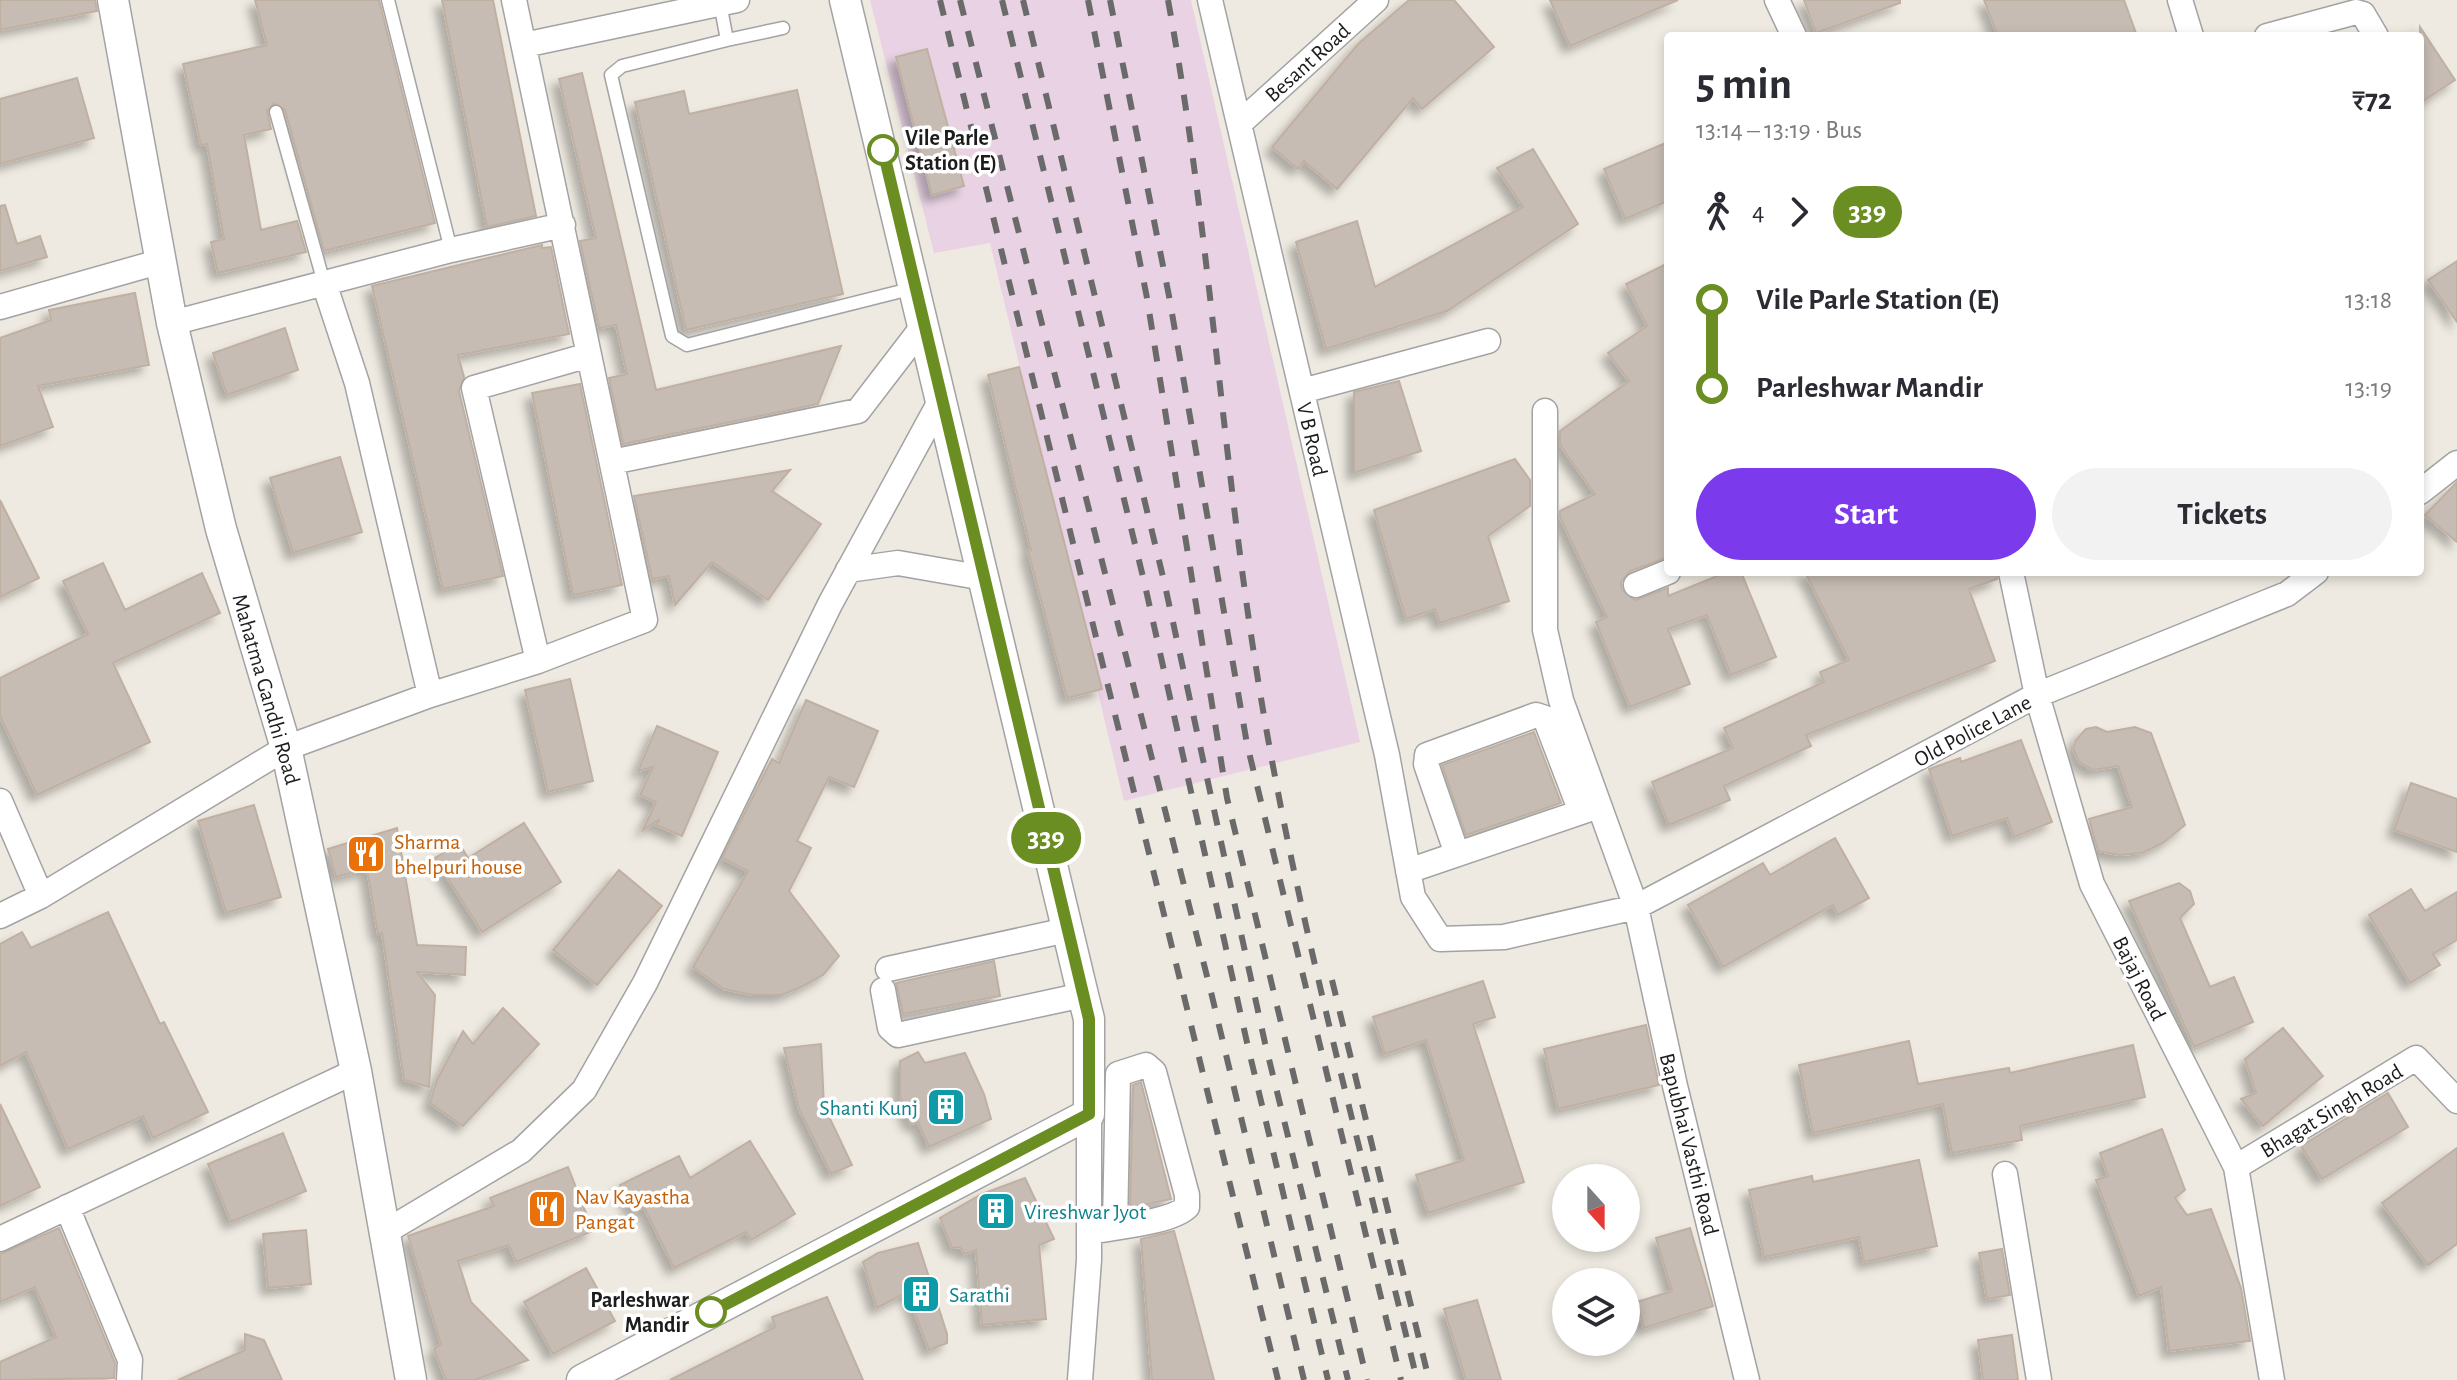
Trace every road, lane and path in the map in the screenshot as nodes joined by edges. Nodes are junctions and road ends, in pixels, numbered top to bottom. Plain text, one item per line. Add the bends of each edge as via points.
1 (113, 0) edge
2 (388, 0) edge
3 (514, 0) edge
4 (845, 0) edge
5 (1210, 0) edge
6 (1376, 0) edge
7 (1777, 0) edge
8 (2180, 0) edge
9 (728, 2) edge
10 (783, 28) dead end
11 (1792, 32) edge
12 (2190, 32) edge
13 (2282, 32) edge
14 (2374, 32) edge
15 (727, 40) junction
16 (524, 45) junction
17 (276, 112) dead end
18 (1239, 124) junction
19 (563, 225) junction
20 (451, 250) junction
21 (162, 261) junction
22 (324, 283) junction
23 (915, 287) junction
24 (0, 307) edge
25 (172, 323) junction
26 (924, 325) junction
27 (1488, 341) dead end
28 (589, 355) junction
29 (1302, 391) junction
30 (942, 398) junction
31 (1545, 411) dead end
32 (612, 462) junction
33 (2457, 463) edge
34 (2424, 489) edge
35 (848, 570) junction
36 (1664, 574) edge
37 (2012, 576) edge
38 (2311, 576) edge
39 (984, 578) junction
40 (1636, 585) dead end
41 (538, 661) junction
42 (430, 695) junction
43 (2037, 695) junction
44 (286, 748) junction
45 (0, 801) edge
46 (1590, 809) junction
47 (1457, 854) junction
48 (1408, 871) junction
49 (41, 896) junction
50 (1636, 907) junction
51 (0, 916) edge
52 (1067, 930) junction
53 (1083, 995) junction
54 (356, 1071) junction
55 (1118, 1074) junction
56 (1089, 1099) junction
57 (2457, 1101) edge
58 (2236, 1167) junction
59 (2005, 1174) dead end
60 (67, 1207) junction
61 (1115, 1227) junction
62 (385, 1232) junction
63 (1089, 1232) junction
64 (0, 1239) edge
65 (129, 1380) edge
66 (411, 1380) edge
67 (582, 1380) edge
68 (1080, 1380) edge
69 (1747, 1380) edge
70 (2039, 1380) edge
71 (2272, 1380) edge

1 - 21 street, Mahatma Gandhi Road
2 - 20 lane
3 - 16 street
4 - 23 street
5 - 18 street, V B Road
6 - 18 street, Besant Road
7 - 11 street
8 - 12 street
9 - 15 lane
9 - 16 street
10 - 15 lane
13 - 14 street via 2356,12
15 - 23 lane via 622,66 611,75 672,336 687,345
16 - 19 street
17 - 22 lane
18 - 29 street, V B Road
19 - 20 street
19 - 28 street
20 - 22 street
21 - 24 street
21 - 25 street, Mahatma Gandhi Road
22 - 25 street
22 - 42 street via 357,383
23 - 26 street
25 - 44 street, Mahatma Gandhi Road via 221,529
26 - 30 street
26 - 32 street via 858,411
27 - 29 street
28 - 32 street
28 - 41 street via 474,388
29 - 48 street, V B Road via 1387,755
30 - 35 street
30 - 39 street
31 - 46 street via 1545,630
32 - 41 street via 645,620
33 - 34 street
35 - 39 street via 898,563
35 - 62 street via 645,983 584,1090 521,1151
36 - 40 street
37 - 43 street, Bajaj Road
38 - 43 street, Old Police Lane via 2287,594
39 - 52 street
41 - 42 street
42 - 44 street
43 - 50 street, Old Police Lane
43 - 58 street, Bajaj Road via 2092,884
44 - 49 street
44 - 54 street, Mahatma Gandhi Road
45 - 49 street
46 - 47 street
46 - 47 street via 1545,718 1536,715 1427,755
46 - 50 street
47 - 48 street
48 - 50 street, Old Police Lane via 1413,897 1440,939 1504,937
49 - 51 street
50 - 69 street, Bapubhai Vasthi Road
52 - 53 street
52 - 53 street via 885,980 890,1028 898,1035
53 - 56 street via 1089,1019
54 - 60 street
54 - 62 street, Mahatma Gandhi Road
55 - 56 street
55 - 61 street
55 - 61 street via 1151,1066 1188,1200 1181,1212
56 - 63 street
56 - 67 street
57 - 58 street, Bhagat Singh Road via 2416,1058
58 - 71 street, Bajaj Road
59 - 70 street
60 - 64 street
60 - 65 street via 130,1360
61 - 63 street
62 - 66 street, Mahatma Gandhi Road
63 - 68 street

